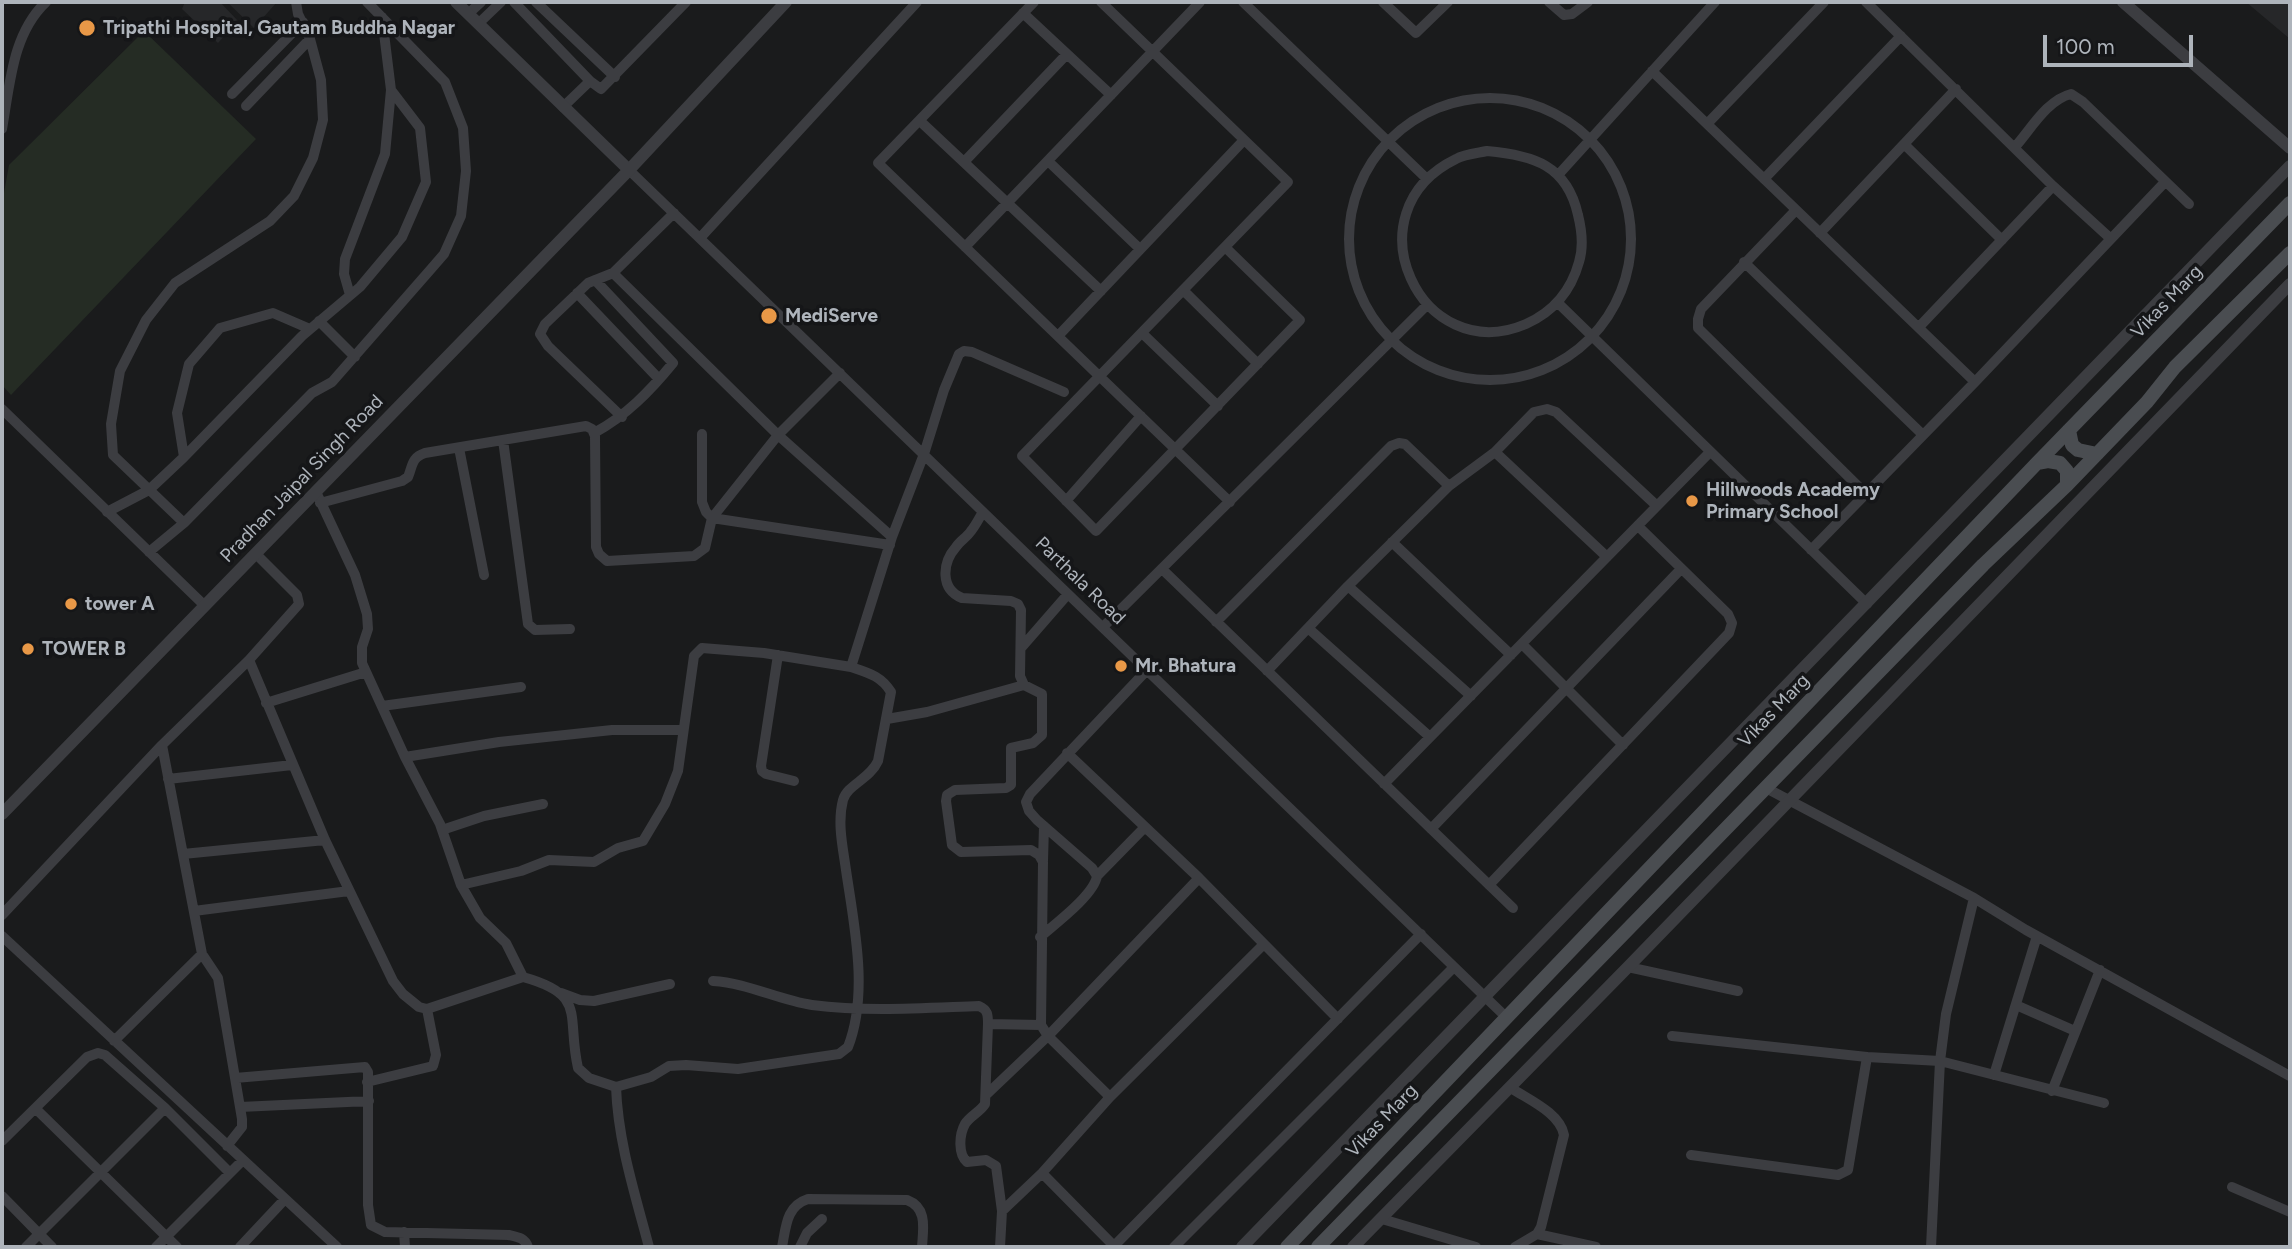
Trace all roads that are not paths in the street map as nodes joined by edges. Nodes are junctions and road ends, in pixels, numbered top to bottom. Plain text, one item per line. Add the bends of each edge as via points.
1 (296, 2) edge
2 (367, 2) edge
3 (456, 2) edge
4 (481, 2) edge
5 (501, 2) edge
6 (514, 2) edge
7 (536, 2) edge
8 (686, 2) edge
9 (786, 2) edge
10 (918, 2) edge
11 (1034, 2) edge
12 (1101, 2) edge
13 (1200, 2) edge
14 (1242, 2) edge
15 (1383, 2) edge
16 (1448, 2) edge
17 (1549, 2) edge
18 (1588, 2) edge
19 (1715, 2) edge
20 (1824, 2) edge
21 (1866, 2) edge
22 (43, 3) edge
23 (2130, 4) edge
24 (1023, 13) junction
25 (468, 14) junction
26 (382, 17) junction
27 (303, 22) junction
28 (478, 24) junction
29 (1901, 36) junction
30 (310, 39) junction
31 (1153, 52) junction
32 (1067, 54) junction
33 (1652, 71) junction
34 (615, 77) junction
35 (590, 81) junction
36 (1956, 89) junction
37 (391, 90) junction
38 (232, 94) dead end
39 (1111, 95) junction
40 (246, 106) dead end
41 (563, 107) junction
42 (920, 121) junction
43 (1707, 124) junction
44 (2, 129) edge
45 (1592, 138) junction
46 (1244, 140) junction
47 (1388, 142) junction
48 (1904, 144) junction
49 (2015, 147) junction
50 (2290, 148) edge
51 (1048, 161) junction
52 (964, 162) junction
53 (2290, 166) edge
54 (629, 170) junction
55 (1559, 174) junction
56 (1427, 178) junction
57 (1764, 179) junction
58 (2165, 182) junction
59 (2053, 186) junction
60 (1008, 203) junction
61 (2290, 203) edge
62 (2189, 204) dead end
63 (1796, 210) junction
64 (674, 213) junction
65 (1821, 233) junction
66 (700, 238) junction
67 (2111, 239) junction
68 (2002, 240) junction
69 (965, 247) junction
70 (1225, 247) junction
71 (1140, 249) junction
72 (2289, 257) edge
73 (1744, 262) junction
74 (2276, 269) junction
75 (613, 273) junction
76 (595, 279) junction
77 (2290, 286) edge
78 (1183, 290) junction
79 (1101, 291) junction
80 (577, 293) junction
81 (350, 295) junction
82 (1558, 303) junction
83 (1427, 305) junction
84 (319, 321) junction
85 (1919, 327) junction
86 (310, 329) junction
87 (1142, 332) junction
88 (1058, 336) junction
89 (1593, 337) junction
90 (1391, 341) junction
91 (355, 357) junction
92 (1258, 364) junction
93 (840, 373) junction
94 (1100, 376) junction
95 (659, 379) junction
96 (1975, 382) junction
97 (1064, 392) dead end
98 (1218, 405) junction
99 (2, 409) edge
100 (1142, 416) junction
101 (622, 417) junction
102 (2069, 430) junction
103 (594, 433) junction
104 (1922, 434) junction
105 (702, 435) dead end
106 (778, 435) junction
107 (503, 440) junction
108 (459, 448) junction
109 (1175, 449) junction
110 (1495, 452) junction
111 (1710, 452) junction
112 (924, 454) junction
113 (2097, 454) junction
114 (184, 457) junction
115 (2037, 463) junction
116 (2067, 485) junction
117 (1449, 486) junction
118 (149, 489) junction
119 (1865, 493) junction
120 (318, 497) junction
121 (1066, 501) junction
122 (1230, 502) junction
123 (1657, 506) junction
124 (107, 512) junction
125 (983, 512) junction
126 (712, 518) junction
127 (184, 523) junction
128 (1638, 526) junction
129 (891, 541) junction
130 (1392, 542) junction
131 (1811, 550) junction
132 (149, 552) junction
133 (256, 554) junction
134 (1607, 557) junction
135 (1162, 569) junction
136 (1681, 569) junction
137 (484, 575) dead end
138 (1348, 586) junction
139 (1068, 594) junction
140 (1867, 604) junction
141 (205, 606) junction
142 (1216, 622) junction
143 (1103, 628) junction
144 (1308, 628) junction
145 (570, 629) dead end
146 (1522, 644) junction
147 (1021, 648) junction
148 (778, 655) junction
149 (1511, 655) junction
150 (249, 660) junction
151 (851, 667) junction
152 (1147, 670) junction
153 (1267, 671) junction
154 (366, 672) junction
155 (1024, 685) junction
156 (521, 687) dead end
157 (1566, 688) junction
158 (1471, 696) junction
159 (266, 703) junction
160 (382, 706) junction
161 (887, 719) junction
162 (683, 730) junction
163 (1430, 737) junction
164 (1623, 745) junction
165 (162, 746) junction
166 (1067, 753) junction
167 (405, 757) junction
168 (292, 765) junction
169 (168, 779) junction
170 (794, 781) dead end
171 (1384, 784) junction
172 (1011, 785) junction
173 (1766, 788) junction
174 (1027, 800) junction
175 (1788, 801) junction
176 (543, 804) dead end
177 (2, 814) edge
178 (1044, 826) junction
179 (1145, 827) junction
180 (1431, 829) junction
181 (442, 830) junction
182 (325, 840) junction
183 (183, 854) junction
184 (1043, 862) junction
185 (1097, 876) junction
186 (1199, 878) junction
187 (461, 885) junction
188 (1489, 885) junction
189 (349, 891) junction
190 (1974, 898) junction
191 (1513, 908) dead end
192 (194, 911) junction
193 (2, 915) edge
194 (1421, 934) junction
195 (2, 936) edge
196 (2037, 936) junction
197 (1041, 937) junction
198 (1264, 944) junction
199 (202, 954) junction
200 (1454, 967) junction
201 (1628, 967) junction
202 (2100, 970) junction
203 (523, 977) junction
204 (713, 981) dead end
205 (670, 984) dead end
206 (1738, 991) dead end
207 (561, 993) junction
208 (1485, 996) junction
209 (2016, 1005) junction
210 (427, 1009) junction
211 (857, 1010) junction
212 (1507, 1018) junction
213 (1338, 1019) junction
214 (988, 1024) junction
215 (1041, 1025) junction
216 (2075, 1031) junction
217 (1048, 1036) junction
218 (1672, 1036) dead end
219 (114, 1041) junction
220 (1867, 1058) junction
221 (1940, 1062) junction
222 (1994, 1075) junction
223 (2290, 1076) edge
224 (235, 1078) junction
225 (368, 1082) junction
226 (616, 1087) junction
227 (1511, 1088) junction
228 (2052, 1091) junction
229 (986, 1095) junction
230 (1111, 1097) junction
231 (369, 1101) junction
232 (2104, 1103) dead end
233 (240, 1107) junction
234 (165, 1108) junction
235 (36, 1109) junction
236 (2, 1141) edge
237 (227, 1146) junction
238 (1692, 1155) dead end
239 (243, 1160) junction
240 (101, 1173) junction
241 (230, 1173) junction
242 (1042, 1173) junction
243 (2232, 1187) dead end
244 (2, 1196) edge
245 (285, 1199) junction
246 (1002, 1212) junction
247 (2290, 1213) edge
248 (822, 1219) dead end
249 (1382, 1219) junction
250 (404, 1232) junction
251 (39, 1234) junction
252 (1537, 1234) junction
253 (166, 1237) junction
254 (26, 1247) edge
255 (52, 1247) edge
256 (156, 1247) edge
257 (177, 1247) edge
258 (240, 1247) edge
259 (337, 1247) edge
260 (405, 1247) edge
261 (528, 1247) edge
262 (649, 1247) edge
263 (782, 1247) edge
264 (800, 1247) edge
265 (922, 1247) edge
266 (1000, 1247) edge
267 (1114, 1247) edge
268 (1174, 1247) edge
269 (1242, 1247) edge
270 (1287, 1247) edge
271 (1318, 1247) edge
272 (1353, 1247) edge
273 (1476, 1247) edge
274 (1515, 1247) edge
275 (1596, 1247) edge
276 (1931, 1247) edge

1 - 27 street
2 - 26 street
3 - 25 street
4 - 25 street
5 - 28 street
6 - 35 street
7 - 34 street
8 - 34 street
9 - 54 street, Pradhan Jaipal Singh Road
10 - 66 street
11 - 24 street
12 - 31 street
13 - 31 street
14 - 47 street
15 - 16 street via 1416,33
17 - 18 street via 1564,15 1572,15
19 - 33 street
20 - 43 street
21 - 29 street
22 - 44 street via 20,42
23 - 50 street
24 - 32 street
24 - 42 street
25 - 28 street
26 - 37 street
26 - 91 street via 444,82 463,128 466,171 461,216 444,254
27 - 30 street
27 - 38 street
28 - 41 street
29 - 36 street
29 - 57 street
30 - 40 street
30 - 118 street via 321,80 323,120 313,158 294,196 271,221 175,283 146,320 120,371 111,424 113,454
31 - 39 street
31 - 46 street
32 - 39 street
32 - 52 street
33 - 43 street
33 - 45 street
34 - 35 street via 601,89
35 - 41 street
36 - 48 street
36 - 49 street
37 - 81 street via 385,154 345,259
37 - 81 street via 420,128 426,181 402,237
39 - 51 street
41 - 54 street
42 - 52 street
42 - 69 street via 878,163
43 - 57 street
45 - 47 street via 1541,106 1492,97 1444,105
45 - 55 street
45 - 89 street via 1614,168 1630,214 1631,258 1618,301
46 - 70 street via 1288,182
46 - 71 street
47 - 56 street
47 - 90 street via 1369,166 1351,211 1350,260 1365,306
48 - 65 street
48 - 68 street
49 - 58 street via 2053,103 2071,94
49 - 59 street
51 - 60 street
51 - 71 street
52 - 60 street
53 - 140 street
54 - 64 street, Parthala Road
54 - 120 street, Pradhan Jaipal Singh Road
55 - 56 street via 1514,154 1487,151 1458,158
55 - 82 street via 1572,194 1582,233 1574,278
56 - 83 street via 1405,217 1402,237 1403,259 1412,284
57 - 63 street
58 - 62 street
58 - 67 street
59 - 67 street
59 - 68 street
60 - 69 street
60 - 79 street
61 - 102 main road, Vikas Marg
63 - 65 street
63 - 73 street
64 - 66 street, Parthala Road
64 - 75 street
65 - 85 street
66 - 93 street, Parthala Road
67 - 96 street
68 - 85 street
69 - 88 street
70 - 78 street
70 - 92 street via 1300,320
71 - 79 street
72 - 74 main road
73 - 104 street
73 - 119 street via 1701,309 1698,328
74 - 77 street
74 - 113 main road via 2175,367
75 - 76 street
75 - 106 street
76 - 80 street
76 - 95 street via 671,359 673,363
77 - 175 street
78 - 87 street
78 - 92 street
79 - 88 street
80 - 95 street
80 - 101 street via 545,324 542,340
81 - 84 street
82 - 83 street via 1540,318 1514,329 1490,332 1464,327
82 - 89 street
83 - 90 street
84 - 86 street
84 - 91 street
85 - 96 street
86 - 114 street
86 - 114 street via 273,313 220,328 188,364 177,413
87 - 94 street
87 - 98 street
88 - 94 street
89 - 90 street via 1557,364 1515,379 1471,380 1428,367
89 - 111 street
90 - 122 street
91 - 127 street via 332,382 312,393
92 - 98 street
93 - 106 street
93 - 112 street, Parthala Road
94 - 100 street
94 - 121 street via 1022,456
95 - 101 street
96 - 104 street
97 - 112 street via 964,351 954,362
98 - 109 street
99 - 124 street
100 - 109 street
100 - 121 street
101 - 103 street
102 - 113 main road via 2072,445
102 - 115 main road, Vikas Marg
103 - 107 street via 586,426
103 - 126 street via 596,547 602,558 694,556 705,548
104 - 119 street
105 - 126 street via 702,502
106 - 126 street
106 - 129 street
107 - 108 street
107 - 145 street via 528,624 535,631
108 - 120 street via 417,456 402,481
108 - 137 street
109 - 121 street via 1096,531
109 - 122 street
110 - 117 street
110 - 123 street via 1534,412 1548,409
110 - 134 street
111 - 123 street
111 - 131 street
112 - 125 street, Parthala Road
112 - 129 street
113 - 116 main road
114 - 118 street
115 - 116 main road via 2060,463 2067,471
115 - 212 main road, Vikas Marg
116 - 173 main road
117 - 130 street
117 - 142 street via 1405,444 1391,446
118 - 124 street
118 - 127 street
119 - 131 street
120 - 133 street, Pradhan Jaipal Singh Road
120 - 154 street via 355,575 367,614 362,647
122 - 135 street
123 - 128 street
124 - 132 street
125 - 139 street, Parthala Road
125 - 147 street via 954,548 944,574 947,586 962,598 1018,604
126 - 129 street
127 - 132 street
128 - 134 street
128 - 136 street
129 - 151 street
130 - 138 street
130 - 149 street
131 - 140 street
132 - 141 street
133 - 141 street, Pradhan Jaipal Singh Road
133 - 150 street via 299,601
134 - 146 street
135 - 142 street
135 - 143 street
136 - 157 street
136 - 164 street via 1728,614 1732,623 1729,633
138 - 144 street
138 - 158 street
139 - 143 street, Parthala Road
139 - 147 street
140 - 208 street
141 - 177 street, Pradhan Jaipal Singh Road
142 - 153 street
143 - 152 street, Parthala Road
144 - 153 street
144 - 163 street
146 - 149 street
146 - 157 street
147 - 155 street
148 - 151 street
148 - 162 street via 712,648 696,652
148 - 170 street via 761,766 766,774
149 - 158 street
150 - 159 street
150 - 165 street
151 - 161 street via 885,682 891,692
152 - 166 street
152 - 194 street, Parthala Road
153 - 171 street
154 - 159 street
154 - 160 street
155 - 161 street
155 - 172 street via 1042,694 1042,735 1034,743 1011,748
156 - 160 street
157 - 164 street
157 - 180 street
158 - 163 street
159 - 168 street
160 - 167 street
161 - 211 street via 874,771 845,795 842,804 841,834 856,933
162 - 167 street via 612,730
162 - 187 street via 676,779 643,841 594,862 550,860
163 - 171 street
164 - 188 street
165 - 169 street
165 - 193 street
166 - 174 street
166 - 179 street
167 - 181 street
168 - 169 street
168 - 182 street
169 - 183 street
171 - 180 street
172 - 174 street
172 - 184 street via 947,794 952,845 961,852 1031,850
173 - 175 street
173 - 271 main road
174 - 178 street via 1029,811
175 - 190 street
175 - 201 street
176 - 181 street
178 - 184 street
178 - 185 street
179 - 185 street
179 - 186 street
180 - 188 street
181 - 187 street
182 - 183 street
182 - 189 street
183 - 192 street
184 - 197 street
185 - 197 street via 1086,894
186 - 198 street
186 - 217 street
187 - 203 street via 480,918 506,943
188 - 191 street
189 - 192 street
189 - 210 street via 397,989
190 - 196 street
190 - 221 street via 1946,1014
192 - 199 street
194 - 200 street, Parthala Road
194 - 213 street
195 - 219 street
196 - 202 street
196 - 209 street
197 - 215 street
198 - 213 street
198 - 230 street
199 - 219 street
199 - 224 street via 218,978
200 - 208 street, Parthala Road
200 - 268 street
201 - 206 street
201 - 227 street
202 - 216 street
202 - 223 street
203 - 207 street via 544,982
203 - 210 street
204 - 211 street via 736,983 794,1001
205 - 207 street via 594,1001
207 - 226 street via 570,1006 578,1068 589,1078
208 - 212 street, Parthala Road
208 - 269 street
209 - 216 street
209 - 222 street
210 - 225 street via 436,1055 433,1066
211 - 214 street via 979,1006 988,1014
211 - 226 street via 848,1047 839,1054 738,1069 669,1066 651,1077
212 - 270 main road, Vikas Marg
213 - 267 street
214 - 215 street
214 - 229 street
215 - 217 street
216 - 228 street
217 - 229 street
217 - 230 street
218 - 220 street
219 - 237 street
220 - 221 street
220 - 238 street via 1848,1170 1838,1175
221 - 222 street
221 - 276 street
222 - 228 street
224 - 225 street via 355,1066 365,1067
224 - 233 street
225 - 231 street
226 - 262 street via 625,1159
227 - 249 street
227 - 252 street via 1563,1126
228 - 232 street
229 - 246 street via 981,1110 965,1124 961,1151 967,1162 990,1160 996,1166
230 - 242 street
231 - 233 street
231 - 250 street via 370,1225
233 - 237 street via 242,1127
234 - 235 street via 98,1053 87,1057
234 - 240 street
234 - 241 street
235 - 236 street
235 - 240 street
237 - 239 street
239 - 241 street
239 - 245 street
240 - 251 street
240 - 253 street
241 - 253 street
242 - 246 street
242 - 267 street
243 - 247 street
244 - 251 street
245 - 258 street
245 - 259 street
246 - 266 street
248 - 264 street
249 - 272 street
249 - 273 street
250 - 260 street
250 - 261 street via 509,1235 520,1237
251 - 254 street
251 - 255 street
252 - 274 street
252 - 275 street
253 - 256 street
253 - 257 street
263 - 265 street via 791,1210 808,1199 916,1203 921,1210

